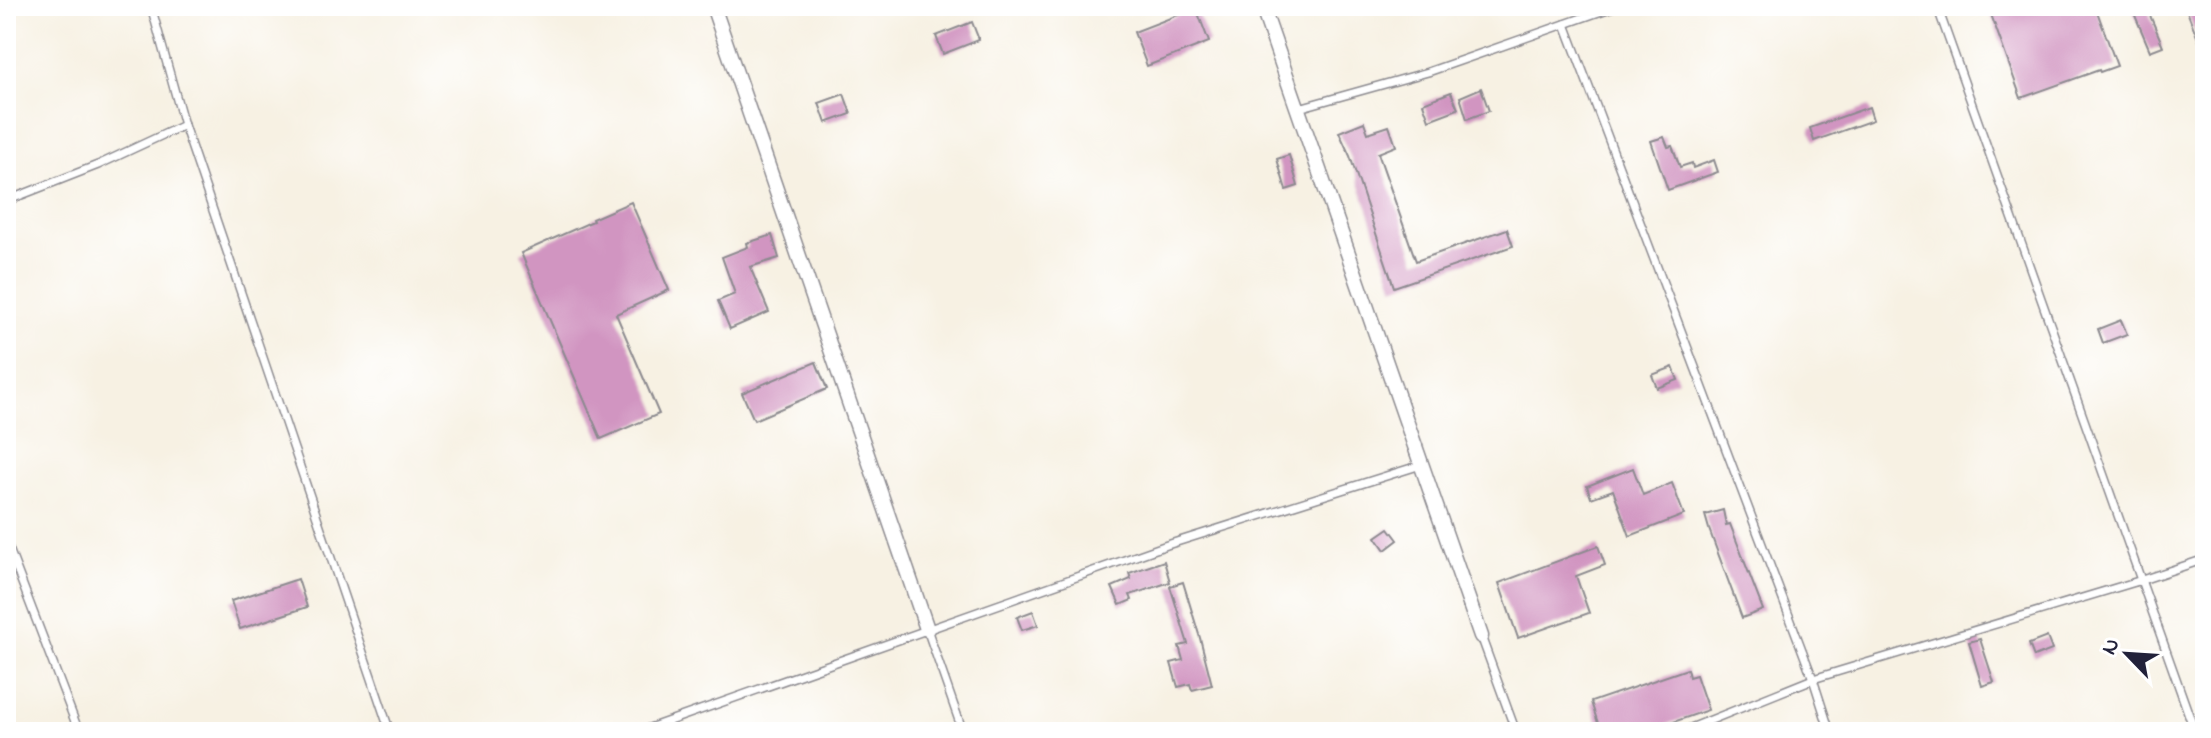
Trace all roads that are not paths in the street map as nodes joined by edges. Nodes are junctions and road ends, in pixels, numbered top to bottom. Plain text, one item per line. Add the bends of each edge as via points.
1 (151, 6) edge
2 (713, 6) edge
3 (1262, 6) edge
4 (1616, 6) edge
5 (1937, 6) edge
6 (1565, 24) junction
7 (1299, 108) junction
8 (184, 125) junction
9 (6, 201) edge
10 (1421, 465) junction
11 (6, 541) edge
12 (2205, 559) edge
13 (2142, 580) junction
14 (927, 629) junction
15 (1481, 636) joint
16 (1813, 679) junction
17 (79, 732) edge
18 (390, 732) edge
19 (638, 732) edge
20 (963, 732) edge
21 (1516, 732) edge
22 (1681, 732) edge
23 (1830, 732) edge
24 (2195, 732) edge

1 - 8 lane
2 - 14 street
3 - 7 street
4 - 6 lane
5 - 13 lane
6 - 7 lane via 1428,72
6 - 16 lane
7 - 10 street
8 - 9 lane
8 - 18 lane
10 - 14 lane via 1167,545
10 - 15 street
11 - 17 lane
12 - 13 lane
13 - 16 lane
13 - 24 lane
14 - 19 lane
14 - 20 lane
15 - 21 lane
16 - 22 lane
16 - 23 lane

